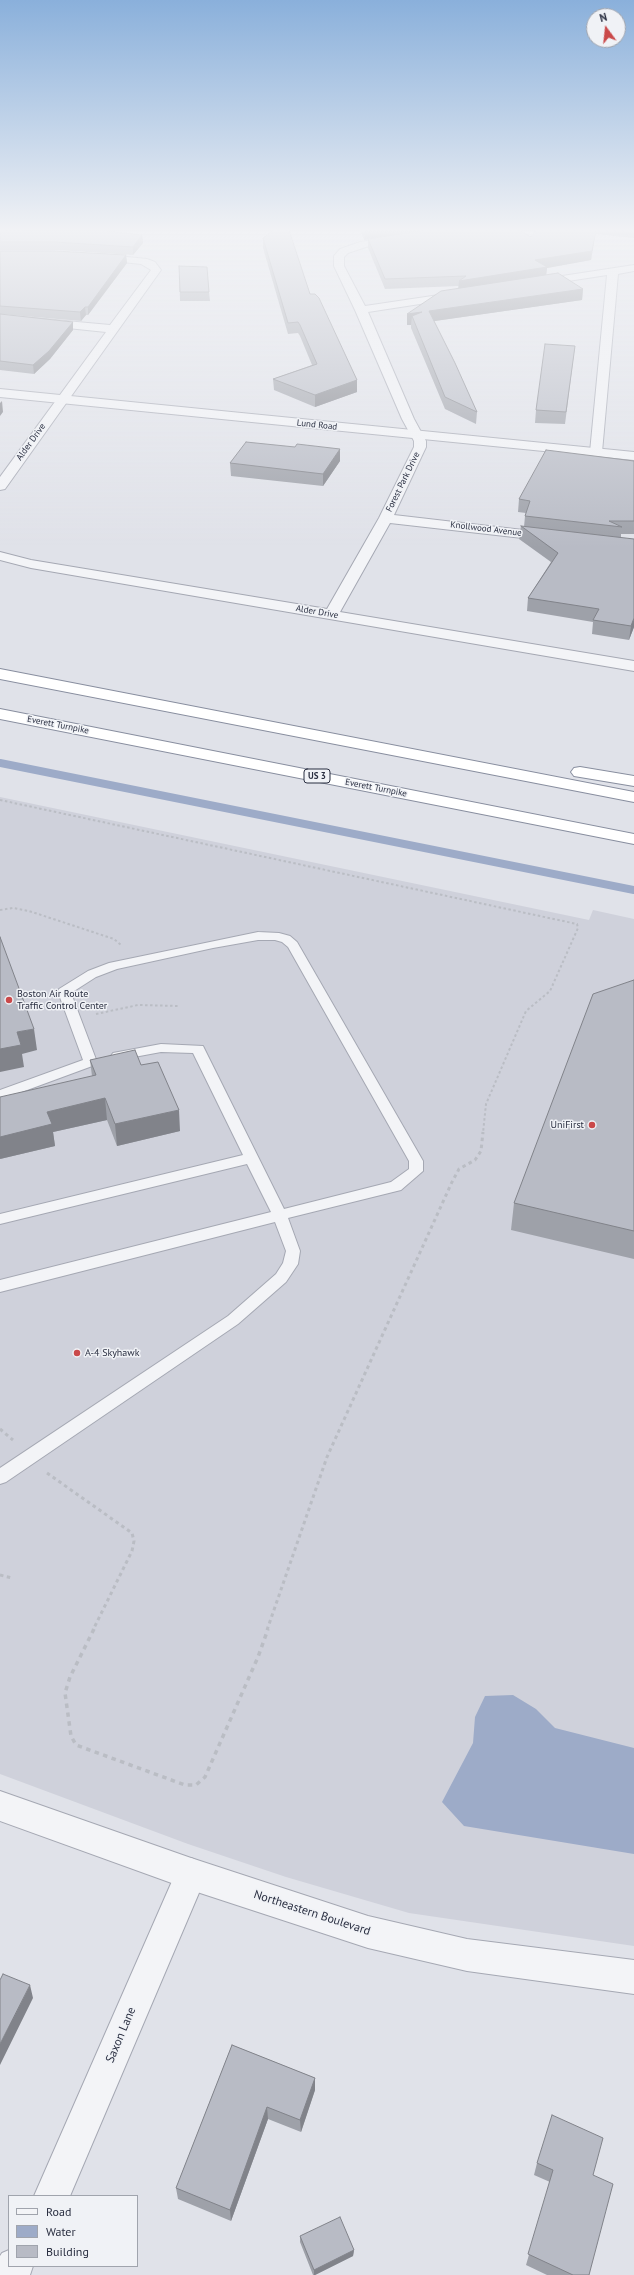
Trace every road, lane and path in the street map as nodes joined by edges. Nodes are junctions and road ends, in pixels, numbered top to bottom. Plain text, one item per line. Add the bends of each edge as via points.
1 (107, 336) edge
2 (372, 336) edge
3 (607, 336) edge
4 (0, 393) edge
5 (62, 399) junction
6 (417, 435) junction
7 (596, 452) junction
8 (634, 456) edge
9 (0, 486) edge
10 (386, 518) junction
11 (564, 539) edge
12 (0, 556) edge
13 (331, 615) junction
14 (634, 666) edge
15 (0, 671) edge
16 (0, 674) edge
17 (0, 714) edge
18 (634, 781) edge
19 (634, 797) edge
20 (634, 839) edge
21 (0, 910) edge
22 (133, 961) junction
23 (178, 1006) dead end
24 (92, 1015) dead end
25 (90, 1062) junction
26 (0, 1095) edge
27 (252, 1158) junction
28 (280, 1216) junction
29 (0, 1219) edge
30 (0, 1286) edge
31 (0, 1429) edge
32 (18, 1444) dead end
33 (0, 1477) edge
34 (0, 1575) edge
35 (12, 1578) dead end
36 (0, 1806) edge
37 (191, 1874) junction
38 (634, 1977) edge
39 (52, 2195) edge

1 - 5 street, Alder Drive
2 - 6 street, Forest Park Drive
3 - 7 street
4 - 5 street, Lund Road
5 - 6 street, Lund Road
5 - 9 street, Alder Drive
6 - 7 street, Lund Road
6 - 10 street, Forest Park Drive via 420,447
7 - 8 street, Lund Road
10 - 11 street, Knollwood Avenue
10 - 13 street, Forest Park Drive
12 - 13 street, Alder Drive via 31,564
13 - 14 street, Alder Drive
15 - 18 highway
16 - 19 highway
17 - 20 highway, Everett Turnpike / US 3
21 - 22 path via 13,908 29,911 114,939
22 - 25 lane via 92,974 64,992
22 - 28 lane via 258,936 286,939 293,945 416,1161 416,1171 396,1186
23 - 24 path via 138,1005
25 - 26 lane
25 - 27 lane via 140,1050 198,1049
27 - 28 lane
27 - 29 lane
28 - 30 lane
28 - 33 lane via 293,1252 290,1264 281,1278 260,1299 233,1320
31 - 32 path
34 - 35 path
36 - 37 street, Northeastern Boulevard
37 - 38 street, Northeastern Boulevard via 376,1934 467,1955
37 - 39 street, Saxon Lane

